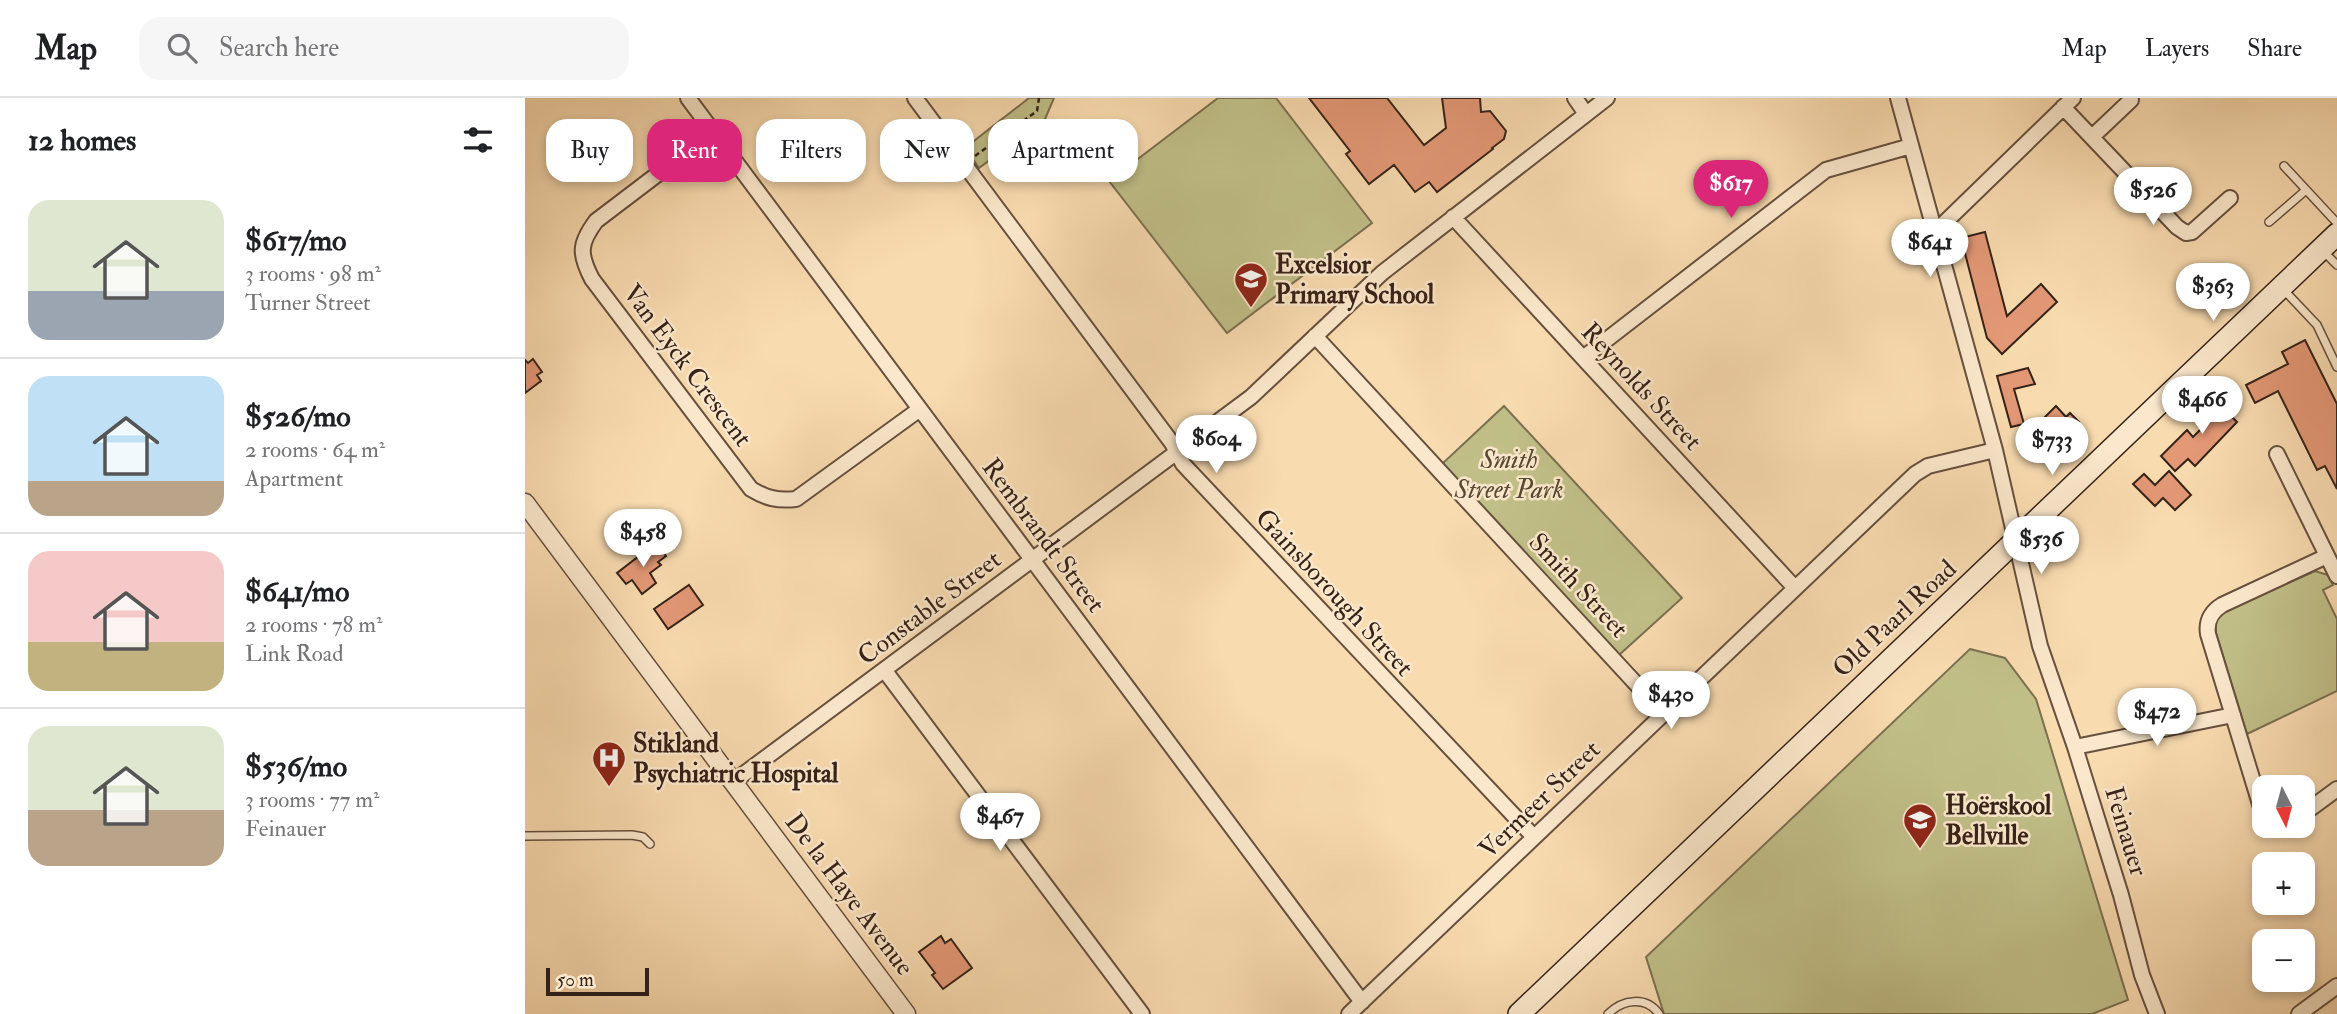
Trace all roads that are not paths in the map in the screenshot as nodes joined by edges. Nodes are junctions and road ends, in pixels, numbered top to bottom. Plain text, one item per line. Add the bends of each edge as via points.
1 (688, 98) edge
2 (915, 98) edge
3 (1575, 98) edge
4 (1607, 98) edge
5 (1898, 98) edge
6 (2131, 100) dead end
7 (2068, 103) edge
8 (1586, 114) junction
9 (704, 119) edge
10 (2092, 137) junction
11 (1911, 146) junction
12 (2284, 166) dead end
13 (742, 170) edge
14 (647, 182) edge
15 (2306, 190) junction
16 (2230, 198) dead end
17 (1453, 217) junction
18 (2269, 222) dead end
19 (2337, 223) edge
20 (1935, 232) junction
21 (2337, 234) edge
22 (2321, 248) junction
23 (2337, 265) edge
24 (2281, 287) junction
25 (1315, 336) junction
26 (1583, 358) junction
27 (2337, 367) edge
28 (920, 409) junction
29 (1995, 450) junction
30 (1177, 452) junction
31 (2277, 454) dead end
32 (525, 503) edge
33 (2017, 541) junction
34 (2327, 556) junction
35 (1033, 560) junction
36 (2337, 576) edge
37 (1795, 587) junction
38 (885, 671) junction
39 (1664, 713) junction
40 (2232, 715) junction
41 (2075, 747) junction
42 (2252, 779) edge
43 (733, 782) junction
44 (2337, 789) edge
45 (2315, 805) edge
46 (525, 836) edge
47 (1534, 838) junction
48 (650, 844) dead end
49 (2337, 986) edge
50 (1362, 1002) junction
51 (907, 1014) edge
52 (1142, 1014) edge
53 (1349, 1014) edge
54 (1519, 1014) edge
55 (1608, 1014) edge
56 (1659, 1014) edge
57 (2157, 1014) edge
58 (2299, 1014) edge

1 - 9 street, Rembrandt Street
2 - 30 street, Gainsborough Street
3 - 8 street
4 - 8 street, Constable Street
5 - 11 street, Feinauer
6 - 10 street
7 - 10 street
7 - 20 street
8 - 17 street, Constable Street
10 - 16 street via 2186,233
11 - 20 street, Feinauer
11 - 26 street via 1820,174
12 - 15 lane
13 - 28 street, Rembrandt Street
14 - 28 street, Van Eyck Crescent via 596,221 584,238 585,266 751,489 767,498 796,499
15 - 18 lane
15 - 19 lane
17 - 25 street, Constable Street via 1381,273
17 - 26 street, Reynolds Street
20 - 29 street, Feinauer
21 - 22 main road, Old Paarl Road
22 - 23 lane
22 - 24 main road, Old Paarl Road
24 - 27 lane via 2317,325
24 - 33 main road, Old Paarl Road
25 - 30 street, Constable Street via 1251,397
25 - 39 street, Smith Street
26 - 37 street, Reynolds Street
28 - 35 street, Rembrandt Street
29 - 33 street, Feinauer
29 - 37 street, Vermeer Street via 1919,471
30 - 35 street, Constable Street
30 - 47 street, Gainsborough Street via 1217,502
31 - 34 street
32 - 43 street, De la Haye Avenue
33 - 41 street, Feinauer via 2041,646
33 - 54 main road, Old Paarl Road
34 - 36 street
34 - 40 street via 2213,612 2208,634
35 - 38 street, Constable Street
35 - 50 street, Rembrandt Street
37 - 39 street, Vermeer Street
38 - 43 street, Constable Street
38 - 52 street
39 - 47 street, Vermeer Street
40 - 41 street
40 - 42 street
41 - 57 street, Feinauer
43 - 51 street, De la Haye Avenue
44 - 45 street
46 - 48 lane via 632,835
47 - 50 street, Vermeer Street
49 - 58 street
50 - 53 street, Vermeer Street
55 - 56 lane via 1620,1005 1637,1002 1648,1003

